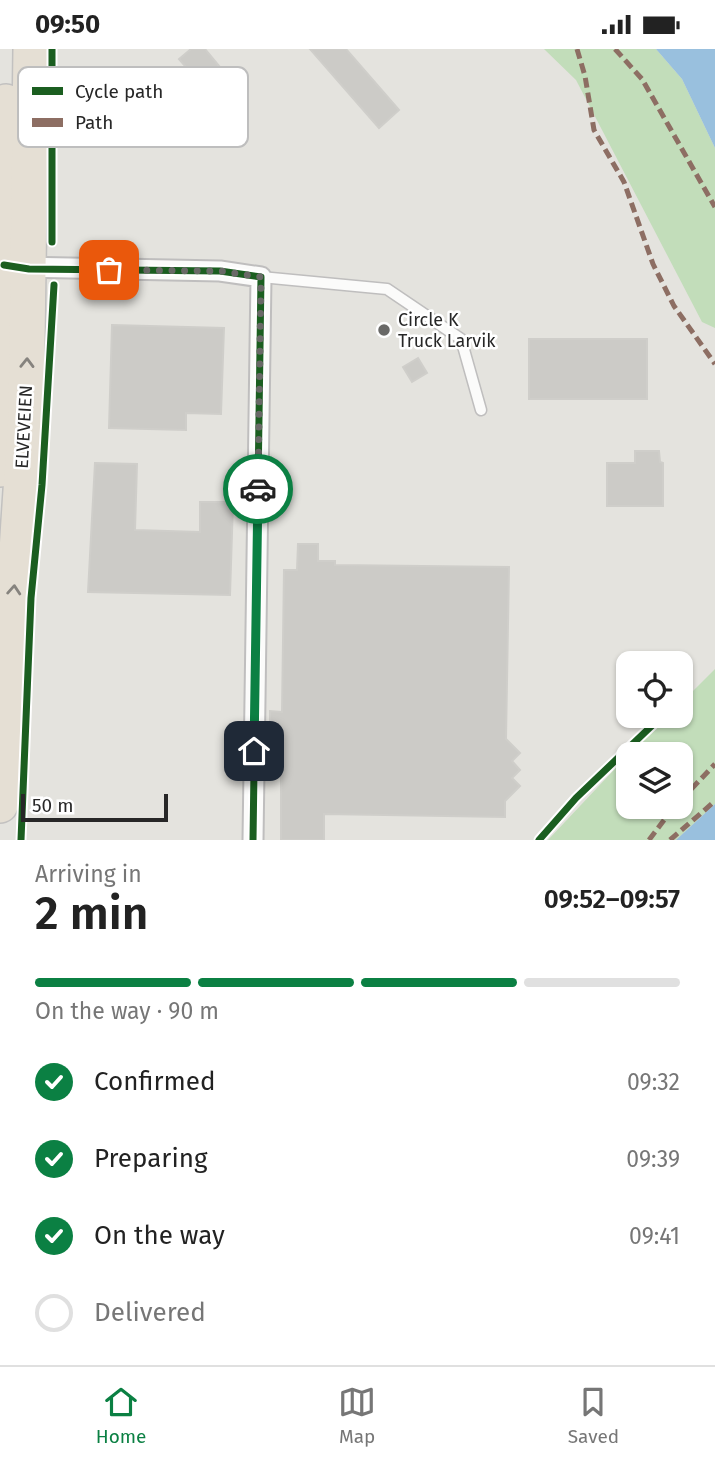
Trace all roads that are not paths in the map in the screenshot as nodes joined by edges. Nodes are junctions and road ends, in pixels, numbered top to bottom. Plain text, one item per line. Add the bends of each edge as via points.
1 (7, 49) edge
2 (31, 49) edge
3 (30, 67) edge
4 (24, 147) edge
5 (16, 267) junction
6 (261, 277) junction
7 (481, 411) dead end
8 (0, 470) edge
9 (0, 805) edge
10 (253, 840) edge

1 - 5 highway, ELVEVEIEN
2 - 3 highway, ELVEVEIEN
4 - 5 highway, ELVEVEIEN
5 - 6 street via 220,271
5 - 8 highway, ELVEVEIEN
9 -> 5 highway, ELVEVEIEN via 26,416
6 - 7 lane via 387,289 461,339
6 - 10 street

